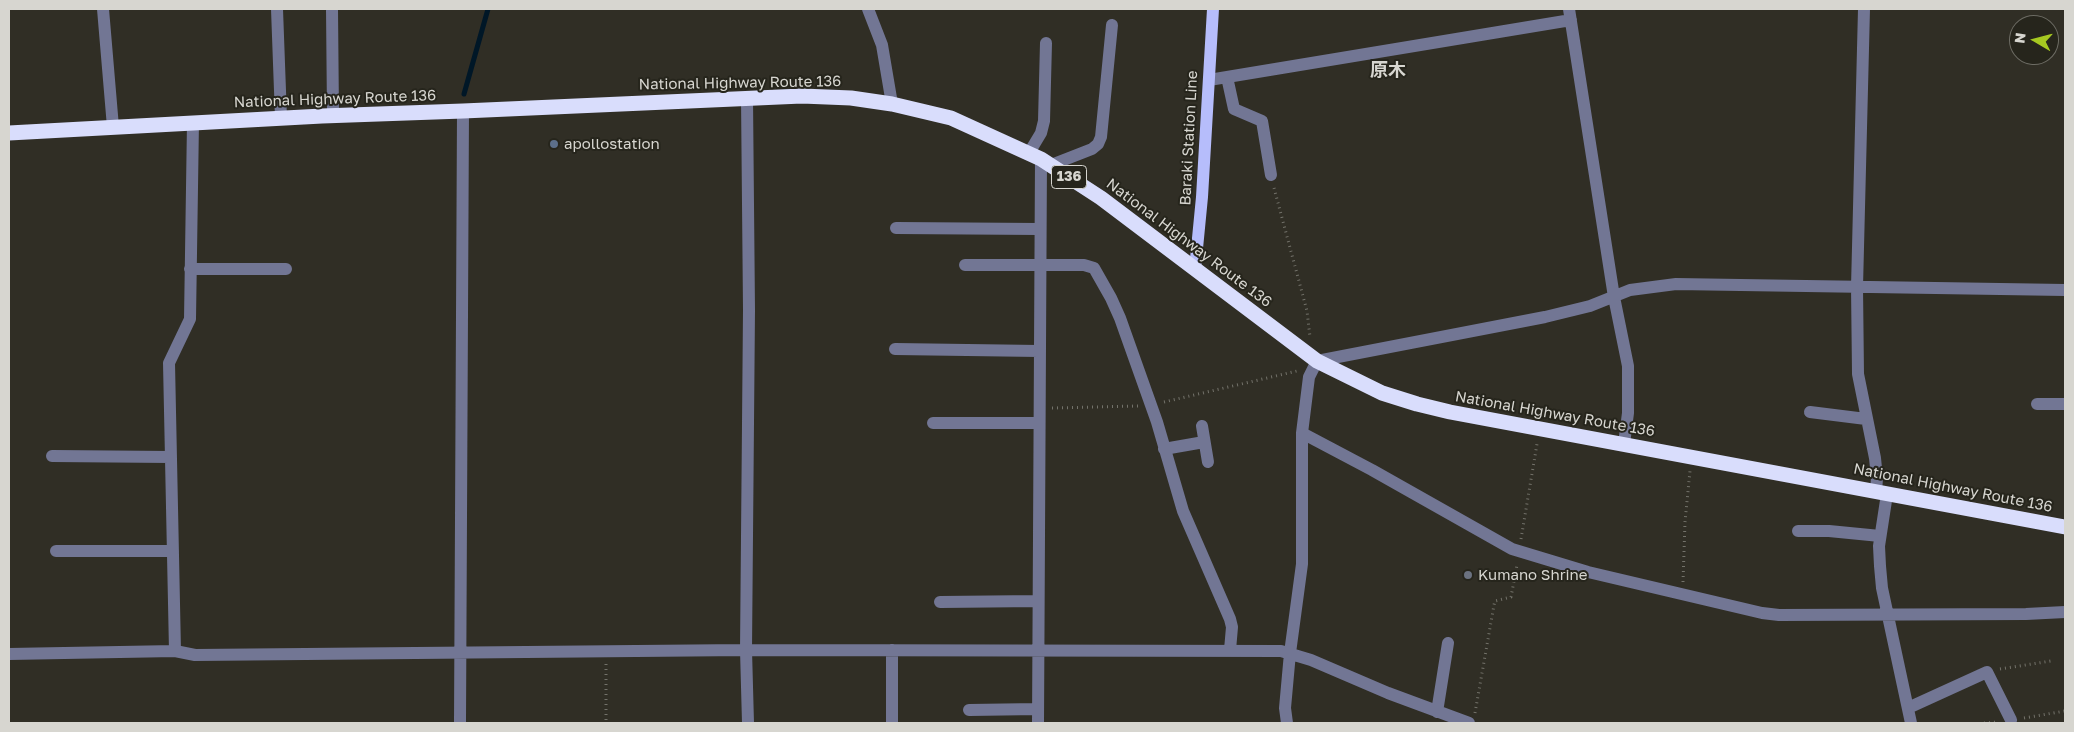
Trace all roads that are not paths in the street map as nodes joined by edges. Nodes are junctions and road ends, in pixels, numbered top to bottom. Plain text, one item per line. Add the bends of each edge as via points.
1 (103, 9) edge
2 (277, 9) edge
3 (332, 9) edge
4 (868, 9) edge
5 (1213, 9) edge
6 (1864, 9) edge
7 (1570, 14) edge
8 (1112, 25) dead end
9 (1046, 43) dead end
10 (1227, 77) junction
11 (1209, 80) junction
12 (747, 98) junction
13 (892, 104) junction
14 (463, 111) junction
15 (334, 115) junction
16 (281, 118) junction
17 (193, 122) junction
18 (113, 127) junction
19 (9, 133) edge
20 (1040, 159) junction
21 (1271, 175) road end
22 (896, 228) dead end
23 (1039, 229) junction
24 (965, 265) dead end
25 (1039, 265) junction
26 (286, 269) dead end
27 (1195, 269) junction
28 (190, 270) junction
29 (1857, 287) junction
30 (2065, 290) edge
31 (1614, 297) junction
32 (895, 349) dead end
33 (1039, 351) junction
34 (1314, 362) junction
35 (2037, 404) dead end
36 (2065, 404) edge
37 (1810, 412) dead end
38 (1866, 419) junction
39 (932, 423) dead end
40 (1039, 423) junction
41 (1202, 426) dead end
42 (1302, 433) junction
43 (1204, 442) junction
44 (1624, 444) junction
45 (1164, 449) junction
46 (52, 456) dead end
47 (171, 457) junction
48 (1208, 462) dead end
49 (1882, 493) junction
50 (2065, 527) edge
51 (1798, 531) dead end
52 (1880, 536) junction
53 (56, 551) dead end
54 (173, 551) junction
55 (1038, 601) junction
56 (940, 602) dead end
57 (2065, 612) edge
58 (1889, 614) junction
59 (1448, 643) dead end
60 (746, 650) junction
61 (892, 650) junction
62 (1038, 650) junction
63 (1230, 650) junction
64 (175, 651) junction
65 (460, 652) junction
66 (1290, 653) junction
67 (9, 654) edge
68 (1908, 708) junction
69 (1038, 709) junction
70 (969, 710) dead end
71 (1437, 712) junction
72 (1472, 719) edge
73 (2011, 720) dead end
74 (460, 723) edge
75 (748, 723) edge
76 (892, 723) edge
77 (1038, 723) edge
78 (1287, 723) edge
79 (1911, 723) edge

1 - 18 street
2 - 16 street
3 - 15 street
4 - 13 street via 882,45
5 - 11 main road, Baraki Station Line
6 - 29 street
7 - 10 street
7 - 31 street
8 - 20 street via 1098,144 1092,149
9 - 20 street
10 - 11 street
10 - 21 street via 1234,109 1262,121
11 - 27 main road, Baraki Station Line
12 - 13 highway, National Highway Route 136 / 136 via 831,97
12 - 14 highway, National Highway Route 136 / 136
12 - 60 street
13 - 20 highway, National Highway Route 136 / 136 via 951,118
14 - 15 highway, National Highway Route 136 / 136
14 - 65 street
15 - 16 highway, National Highway Route 136 / 136
16 - 17 highway, National Highway Route 136 / 136
17 - 18 highway, National Highway Route 136 / 136
17 - 28 street
18 - 19 highway, National Highway Route 136 / 136
20 - 23 street
20 - 27 highway, National Highway Route 136 / 136 via 1101,198
22 - 23 street
23 - 25 street
24 - 25 street
25 - 33 street
25 - 45 street via 1094,268 1114,305
26 - 28 street
27 - 34 highway, National Highway Route 136 / 136
28 - 47 street via 190,319 169,363
29 - 30 street
29 - 31 street via 1676,284 1630,290
29 - 38 street via 1858,374
31 - 34 street via 1545,317
31 - 44 street via 1630,381
32 - 33 street
33 - 40 street
34 - 42 street
34 - 44 highway, National Highway Route 136 / 136 via 1363,385 1417,404
35 - 36 street
37 - 38 street
38 - 49 street
39 - 40 street
40 - 55 street
41 - 43 street
42 - 58 street via 1519,551 1588,572 1762,613
42 - 66 street via 1302,564
43 - 45 street
43 - 48 street
44 - 49 highway, National Highway Route 136 / 136
45 - 63 street via 1183,511 1230,619
46 - 47 street
47 - 54 street
49 - 50 highway, National Highway Route 136 / 136
49 - 52 street
51 - 52 street
52 - 58 street via 1882,588
53 - 54 street
54 - 64 street
55 - 56 street
55 - 62 street
57 - 58 street
58 - 68 street
59 - 71 street
60 - 61 street
60 - 65 street
60 - 75 street
61 - 62 street
61 - 76 street
62 - 63 street
62 - 69 street
63 - 66 street
64 - 65 street via 195,655
64 - 67 street
65 - 74 street
66 - 71 street
66 - 78 street via 1285,708
68 - 73 street via 1987,672
68 - 79 street
69 - 70 street
69 - 77 street
71 - 72 street

